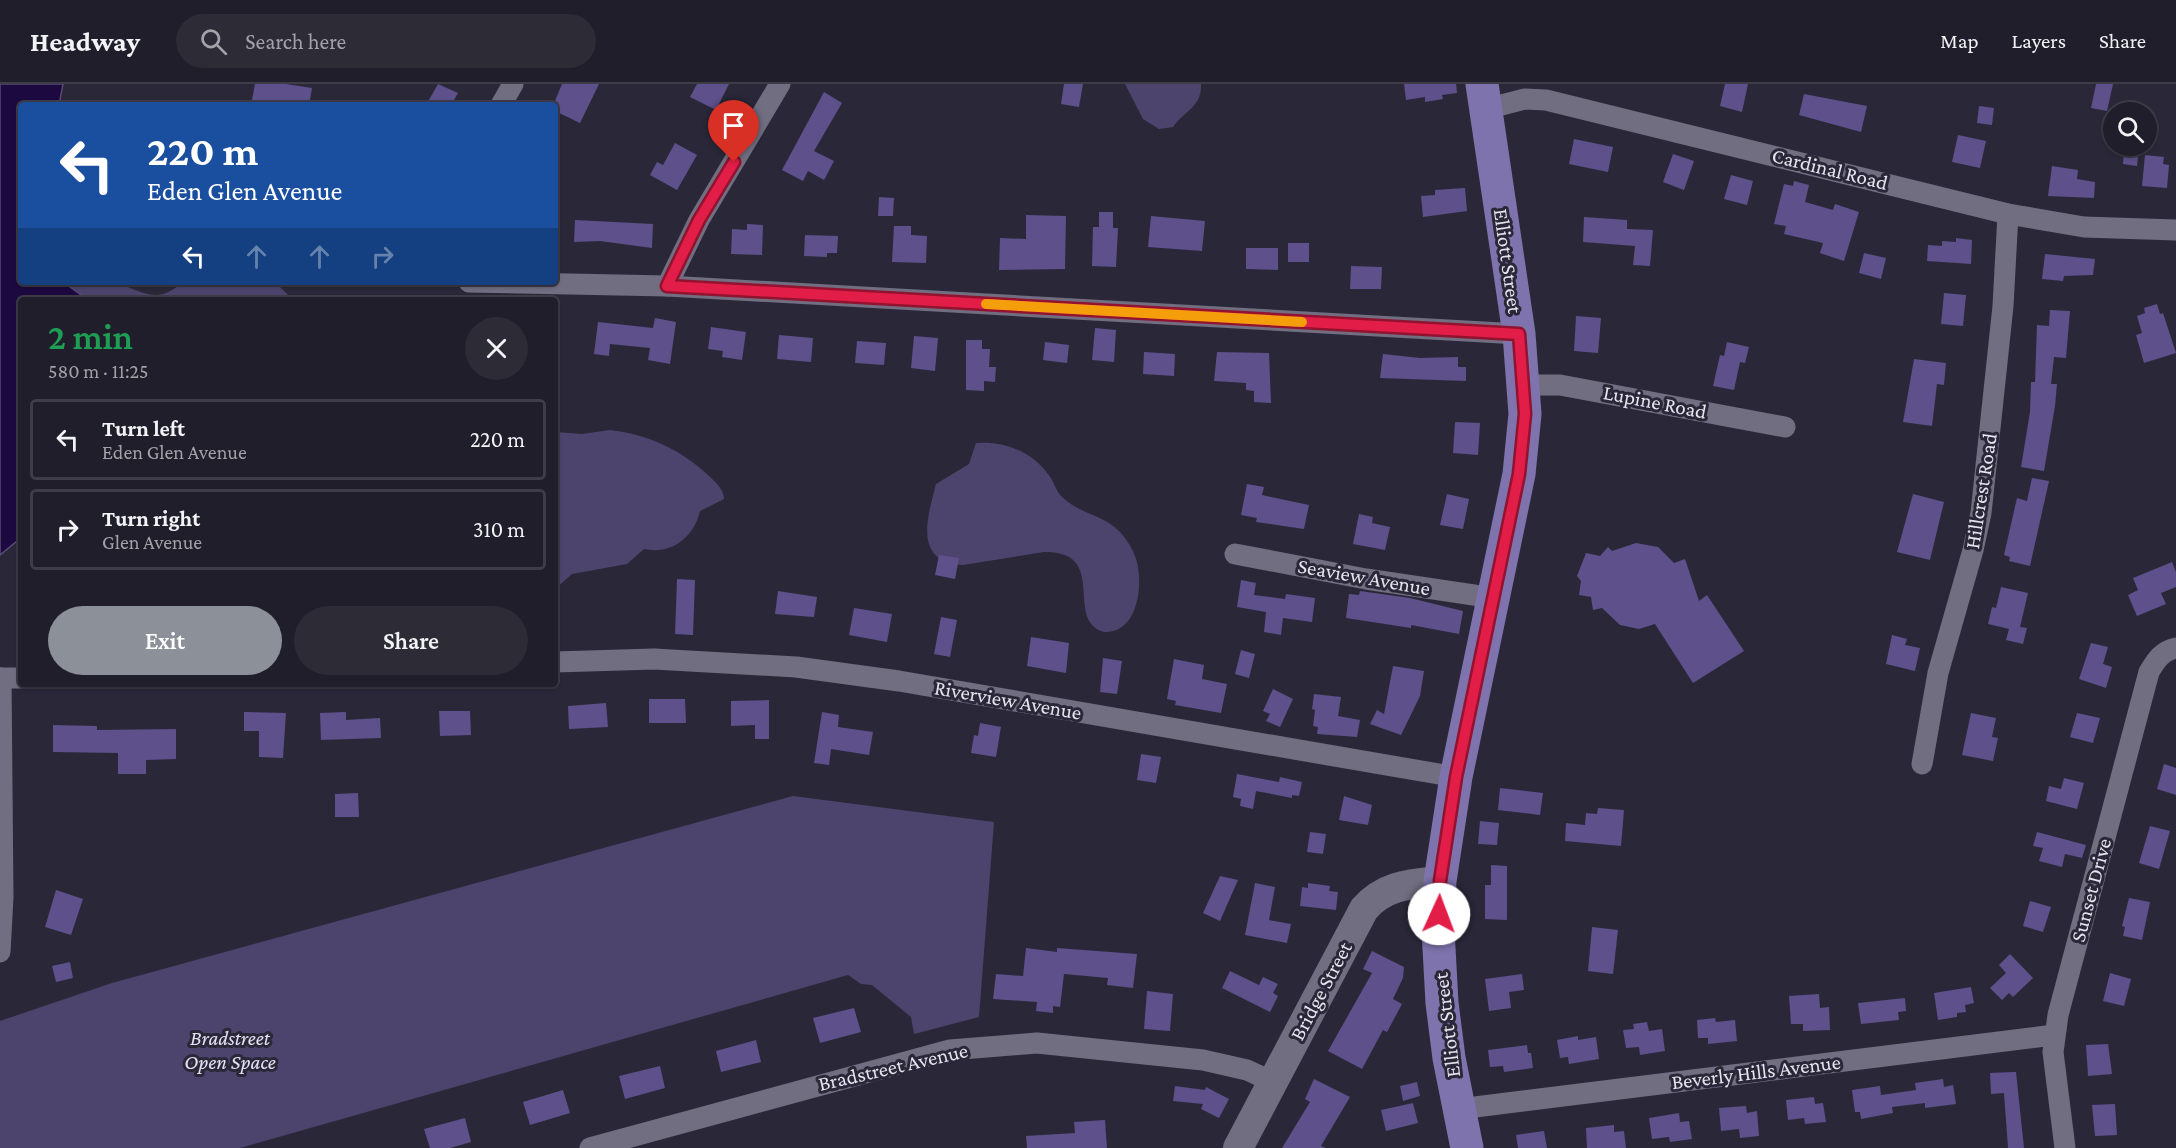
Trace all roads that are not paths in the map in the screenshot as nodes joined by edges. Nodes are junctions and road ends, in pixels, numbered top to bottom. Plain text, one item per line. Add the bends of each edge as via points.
1 (513, 84) edge
2 (780, 84) edge
3 (1484, 96) edge
4 (503, 102) edge
5 (2008, 214) junction
6 (2176, 230) edge
7 (558, 284) edge
8 (667, 286) junction
9 (1519, 334) junction
10 (1524, 385) junction
11 (1785, 427) dead end
12 (1236, 554) dead end
13 (1494, 598) junction
14 (2176, 648) edge
15 (558, 662) edge
16 (7, 678) edge
17 (1922, 764) dead end
18 (1456, 777) junction
19 (1440, 881) junction
20 (0, 952) edge
21 (2054, 1035) junction
22 (1273, 1082) junction
23 (1459, 1108) junction
24 (590, 1148) edge
25 (1238, 1148) edge
26 (1467, 1148) edge
27 (2065, 1148) edge

1 - 4 street
2 - 8 street via 699,220
3 - 5 street, Cardinal Road via 1546,100
3 - 9 main road, Elliott Street
5 - 6 street, Cardinal Road via 2084,227
5 - 17 street, Hillcrest Road via 2003,306 1981,513 1938,673
7 - 8 street
8 - 9 street
9 - 10 main road, Elliott Street
10 - 11 street, Lupine Road via 1560,385
10 - 13 main road, Elliott Street via 1519,474
12 - 13 street, Seaview Avenue
13 - 18 main road, Elliott Street
14 - 21 street, Sunset Drive via 2157,658 2149,672
15 - 18 street, Riverview Avenue via 654,659 796,667 899,681
16 - 20 street
18 - 19 main road, Elliott Street
19 - 22 main road, Bridge Street via 1395,887 1375,897 1364,909
19 - 23 main road, Elliott Street via 1442,1003
21 - 23 street, Beverly Hills Avenue
21 - 27 street, Sunset Drive via 2054,1069
22 - 24 street, Bradstreet Avenue via 1247,1070 1203,1060 1037,1043 950,1050
22 - 25 main road, Bridge Street
23 - 26 main road, Elliott Street

